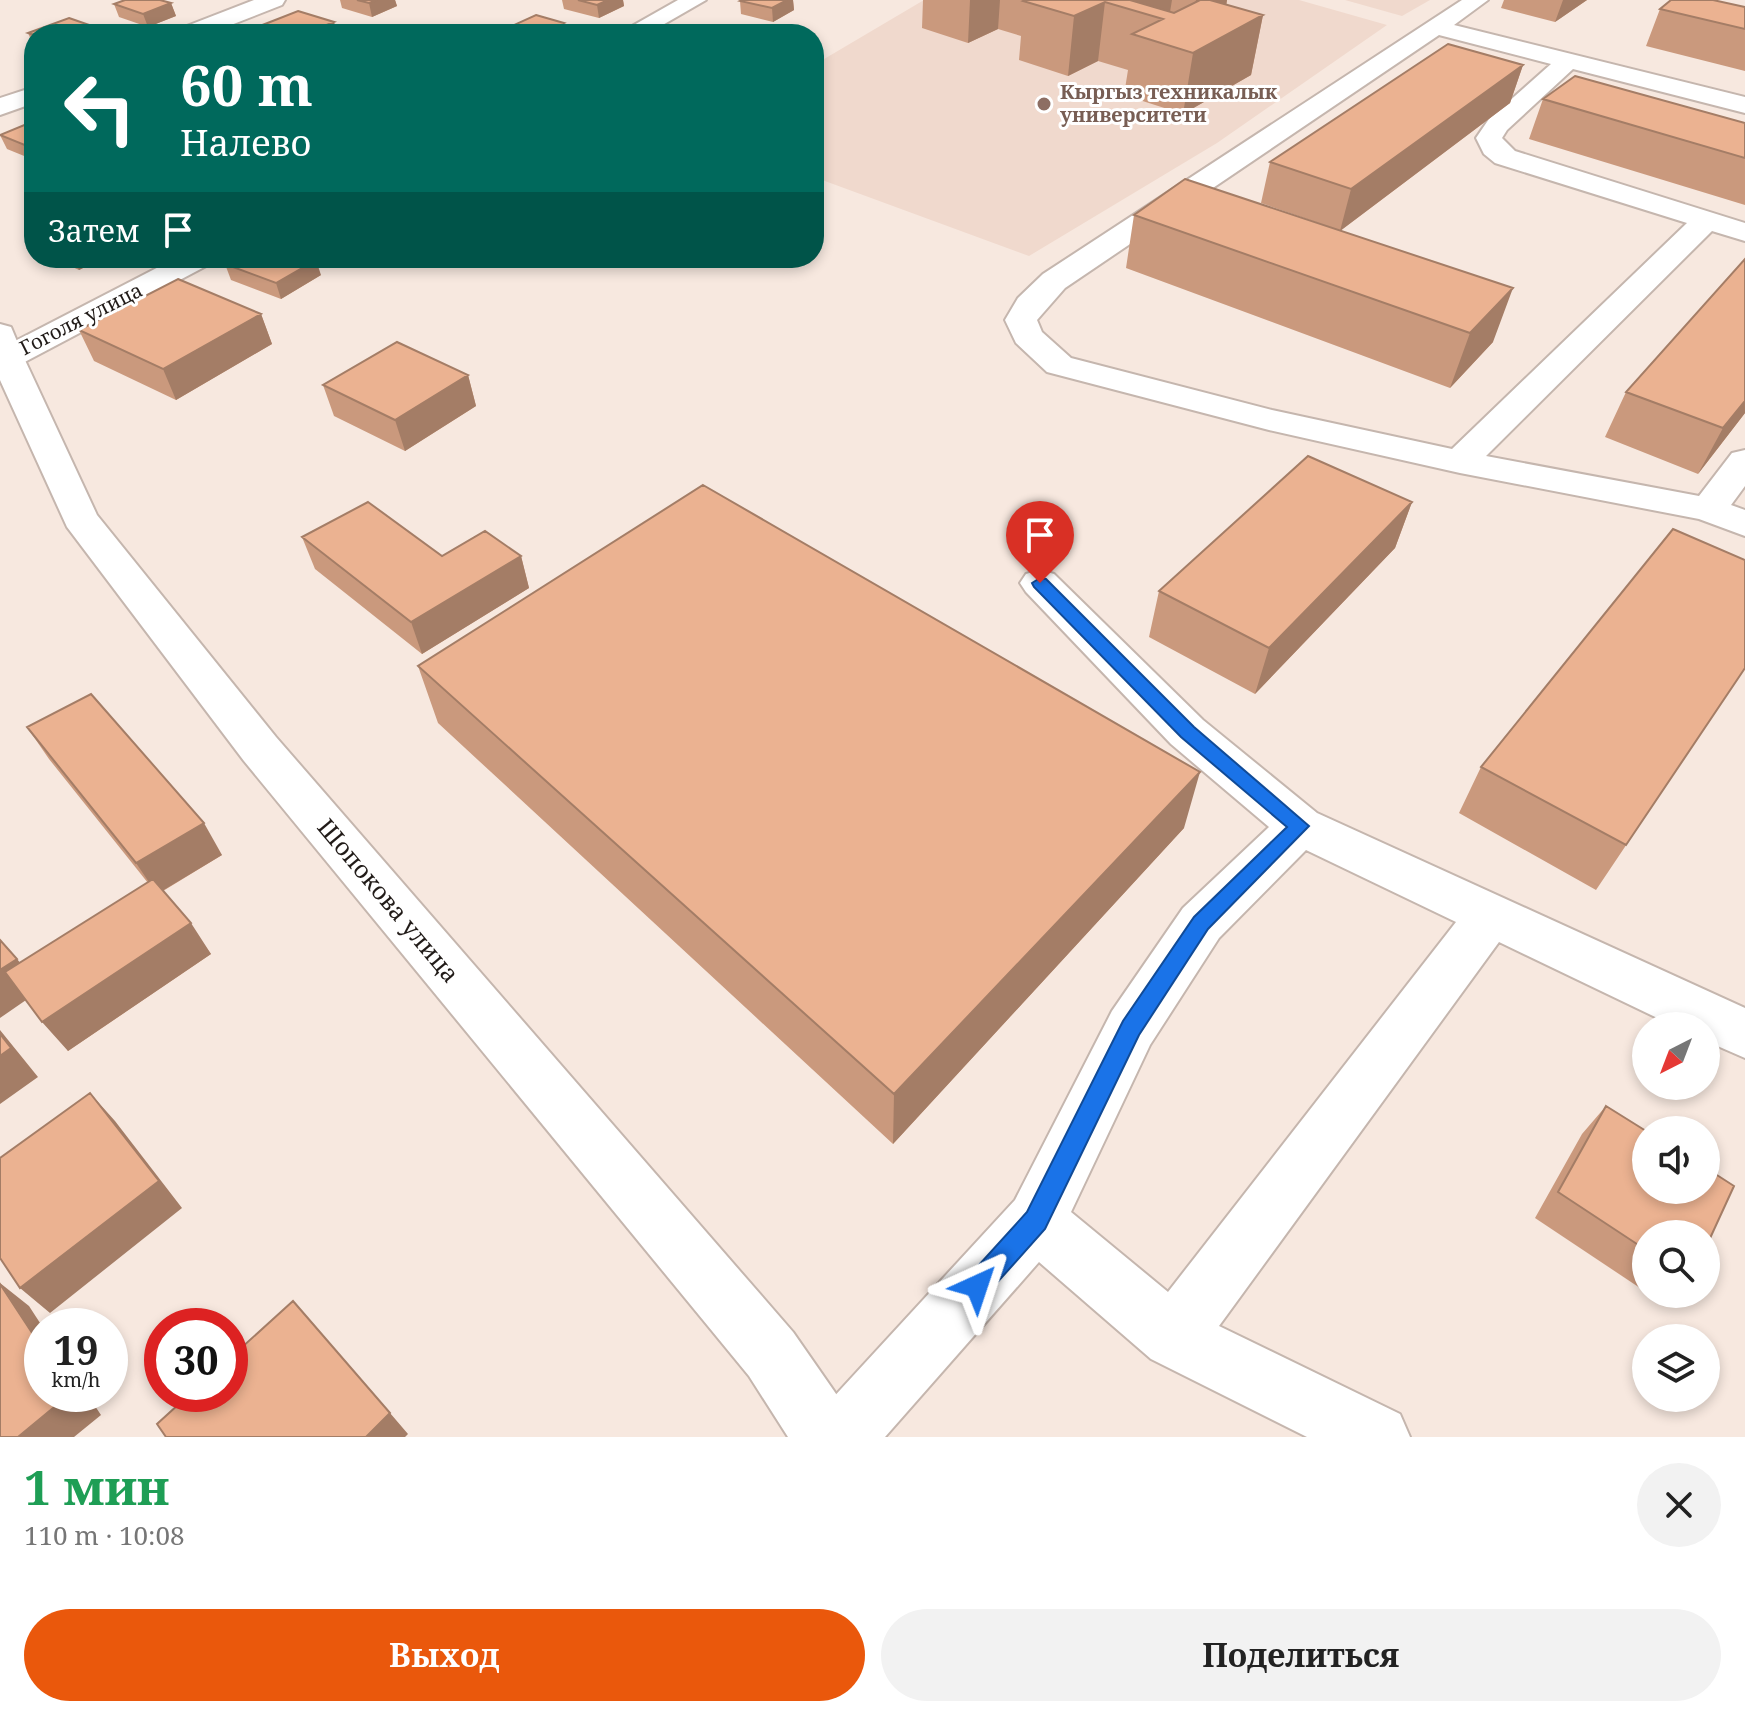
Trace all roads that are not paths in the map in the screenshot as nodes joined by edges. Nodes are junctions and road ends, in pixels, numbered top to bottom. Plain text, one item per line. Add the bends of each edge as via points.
1 (274, 0) edge
2 (695, 0) edge
3 (1477, 0) edge
4 (213, 24) edge
5 (649, 24) edge
6 (1434, 27) junction
7 (1568, 61) junction
8 (24, 98) edge
9 (1745, 105) edge
10 (0, 107) edge
11 (1707, 220) junction
12 (1745, 232) edge
13 (177, 268) edge
14 (3, 346) edge
15 (1745, 461) edge
16 (1460, 462) junction
17 (1708, 509) junction
18 (1745, 524) edge
19 (1040, 583) dead end
20 (1300, 826) junction
21 (1491, 914) junction
22 (1745, 1034) edge
23 (1036, 1221) junction
24 (1173, 1337) junction
25 (827, 1437) edge
26 (841, 1437) edge
27 (1377, 1437) edge

1 - 4 street
2 - 5 street
3 - 6 street
6 - 7 street
6 - 16 street via 1054,281 1021,320 1027,336 1059,365 1269,420
7 - 9 street
7 - 11 street via 1498,125 1489,138 1493,148 1505,157
8 - 10 street
11 - 12 street
11 - 16 street
13 - 14 street, Гоголя улица
14 - 25 street, Шопокова улица via 80,519 260,749 771,1354
15 - 17 street
16 - 17 street
17 - 18 street
19 - 20 street via 1187,732
20 - 21 street
20 - 23 street via 1201,923 1131,1028
21 - 22 street
21 - 24 street
23 - 24 street
23 - 26 street
24 - 27 street

